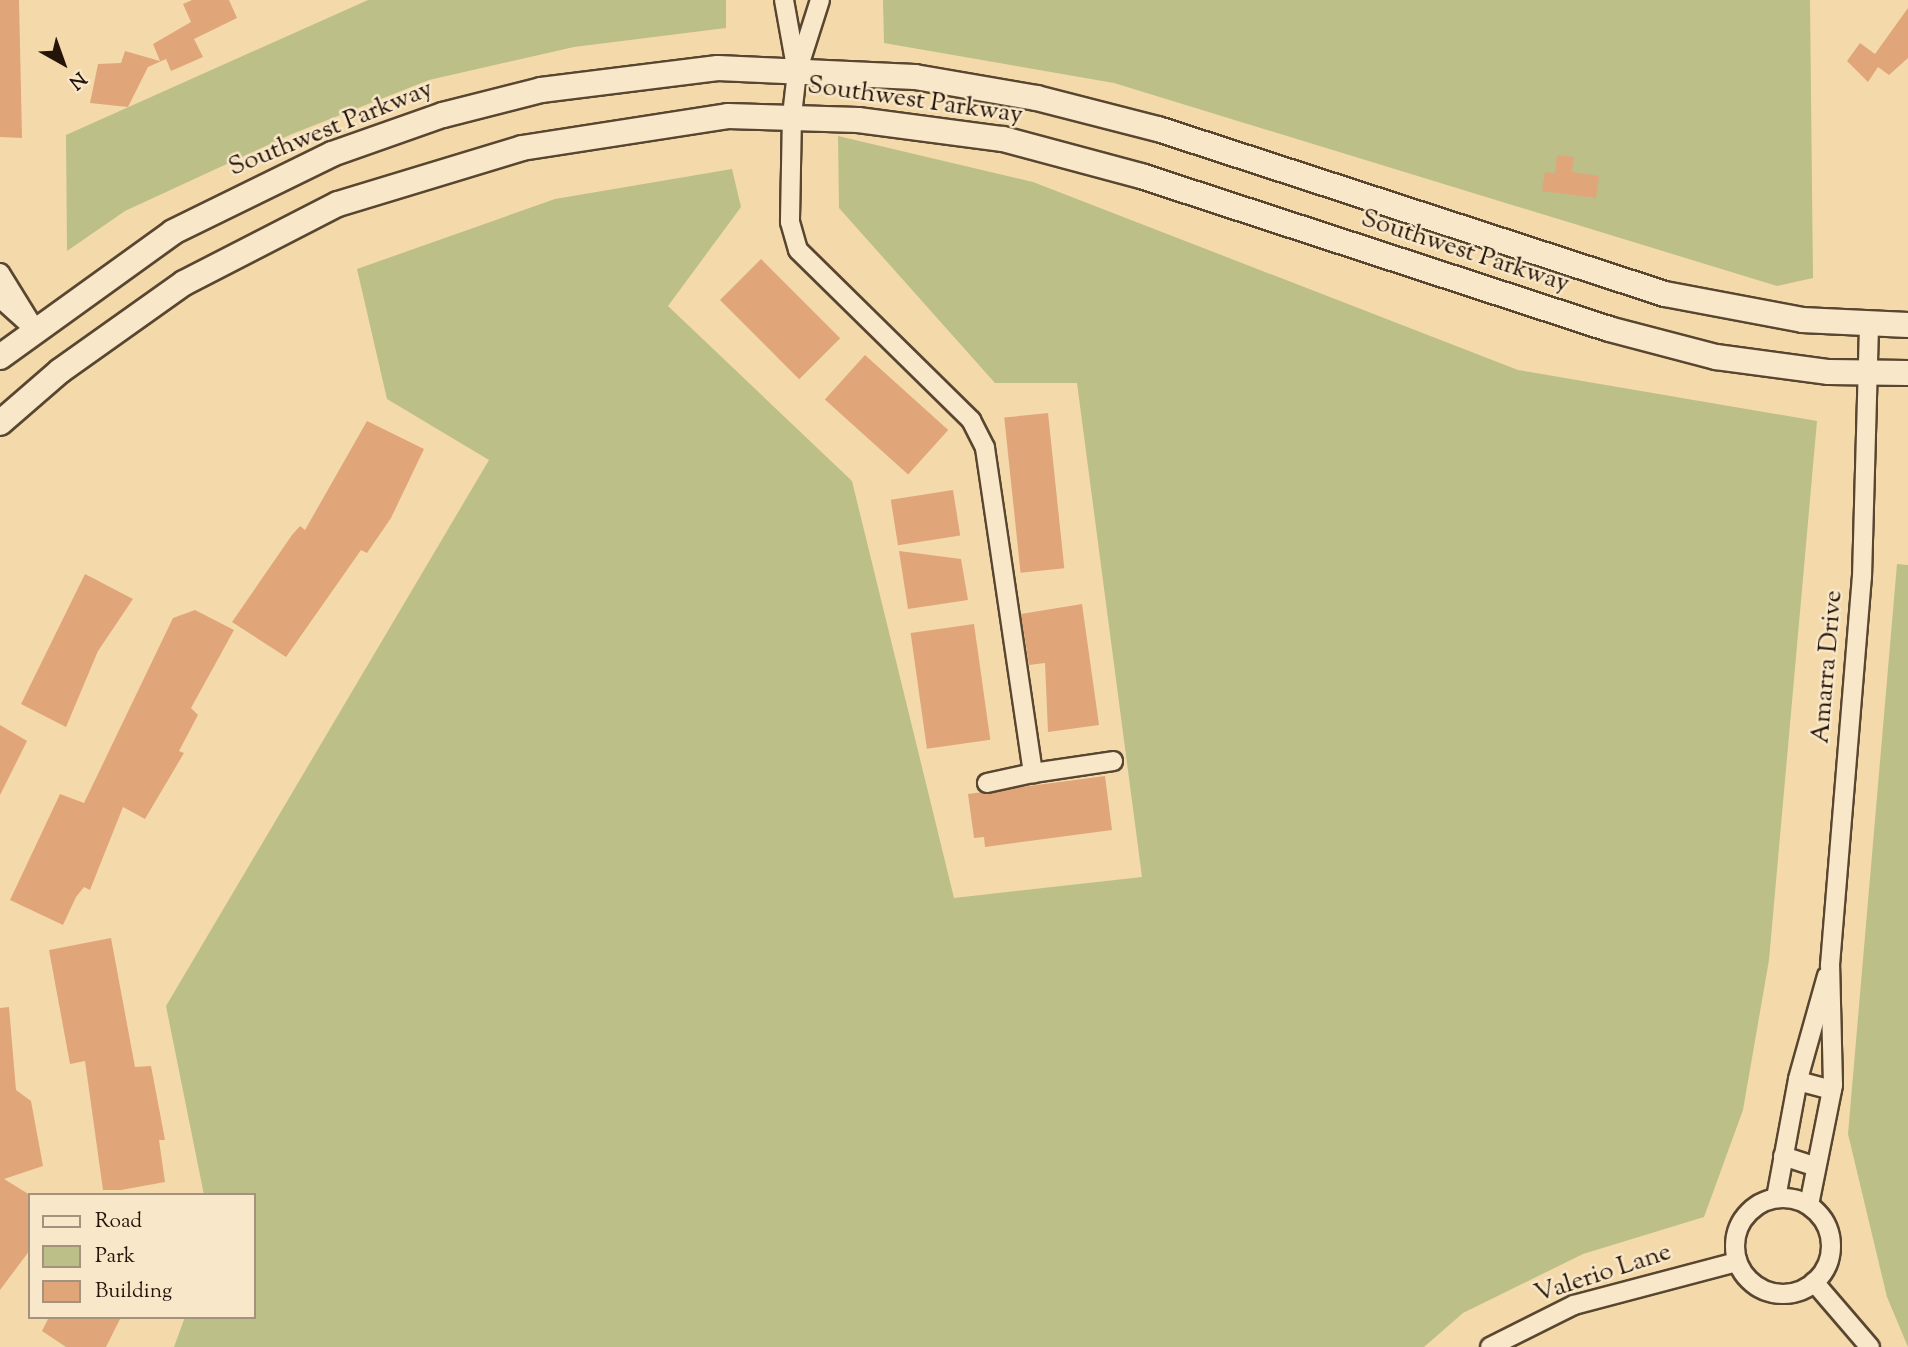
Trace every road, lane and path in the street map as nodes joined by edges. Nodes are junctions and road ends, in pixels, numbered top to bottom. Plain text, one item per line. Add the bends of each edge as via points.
1 (784, 0) edge
2 (820, 0) edge
3 (797, 72) junction
4 (792, 115) junction
5 (0, 272) edge
6 (0, 298) edge
7 (1870, 323) junction
8 (1908, 325) edge
9 (34, 328) junction
10 (0, 357) edge
11 (1867, 373) junction
12 (1908, 373) edge
13 (0, 423) edge
14 (1113, 761) dead end
15 (1033, 773) junction
16 (987, 783) dead end
17 (1830, 965) junction
18 (1798, 1081) junction
19 (1832, 1090) junction
20 (1783, 1156) junction
21 (1816, 1167) junction
22 (1776, 1198) junction
23 (1809, 1205) junction
24 (1737, 1262) junction
25 (1814, 1282) junction
26 (1490, 1347) edge
27 (1871, 1347) edge

1 - 3 street
2 - 3 street
3 - 4 street
3 - 7 main road, Southwest Parkway via 915,77 1037,98 1158,129 1665,294 1802,320
3 - 9 main road, Southwest Parkway via 718,68 636,75 541,90 443,115 254,187 173,232
4 - 11 main road, Southwest Parkway via 1003,139 1141,176 1609,329 1716,357
4 - 13 main road, Southwest Parkway via 646,126 522,148 338,204 173,290 60,371
4 - 15 street via 790,222 798,250 971,420 985,448
5 - 9 street
6 - 9 street
7 - 8 main road, Southwest Parkway
7 - 11 street
9 - 10 main road, Southwest Parkway
11 - 12 main road, Southwest Parkway
11 - 17 street, Amarra Drive via 1862,578
14 - 15 street
15 - 16 street
17 - 18 street, Amarra Drive
17 - 19 street, Amarra Drive
18 - 19 street
18 - 20 street, Amarra Drive
19 - 21 street, Amarra Drive
20 - 21 street
20 - 22 street, Amarra Drive
21 - 23 street, Amarra Drive
22 - 23 street
22 - 24 street via 1741,1221
23 - 25 street via 1824,1222 1831,1244
24 - 25 street via 1769,1292 1798,1291
24 - 26 street, Valerio Lane via 1574,1305
25 - 27 street

